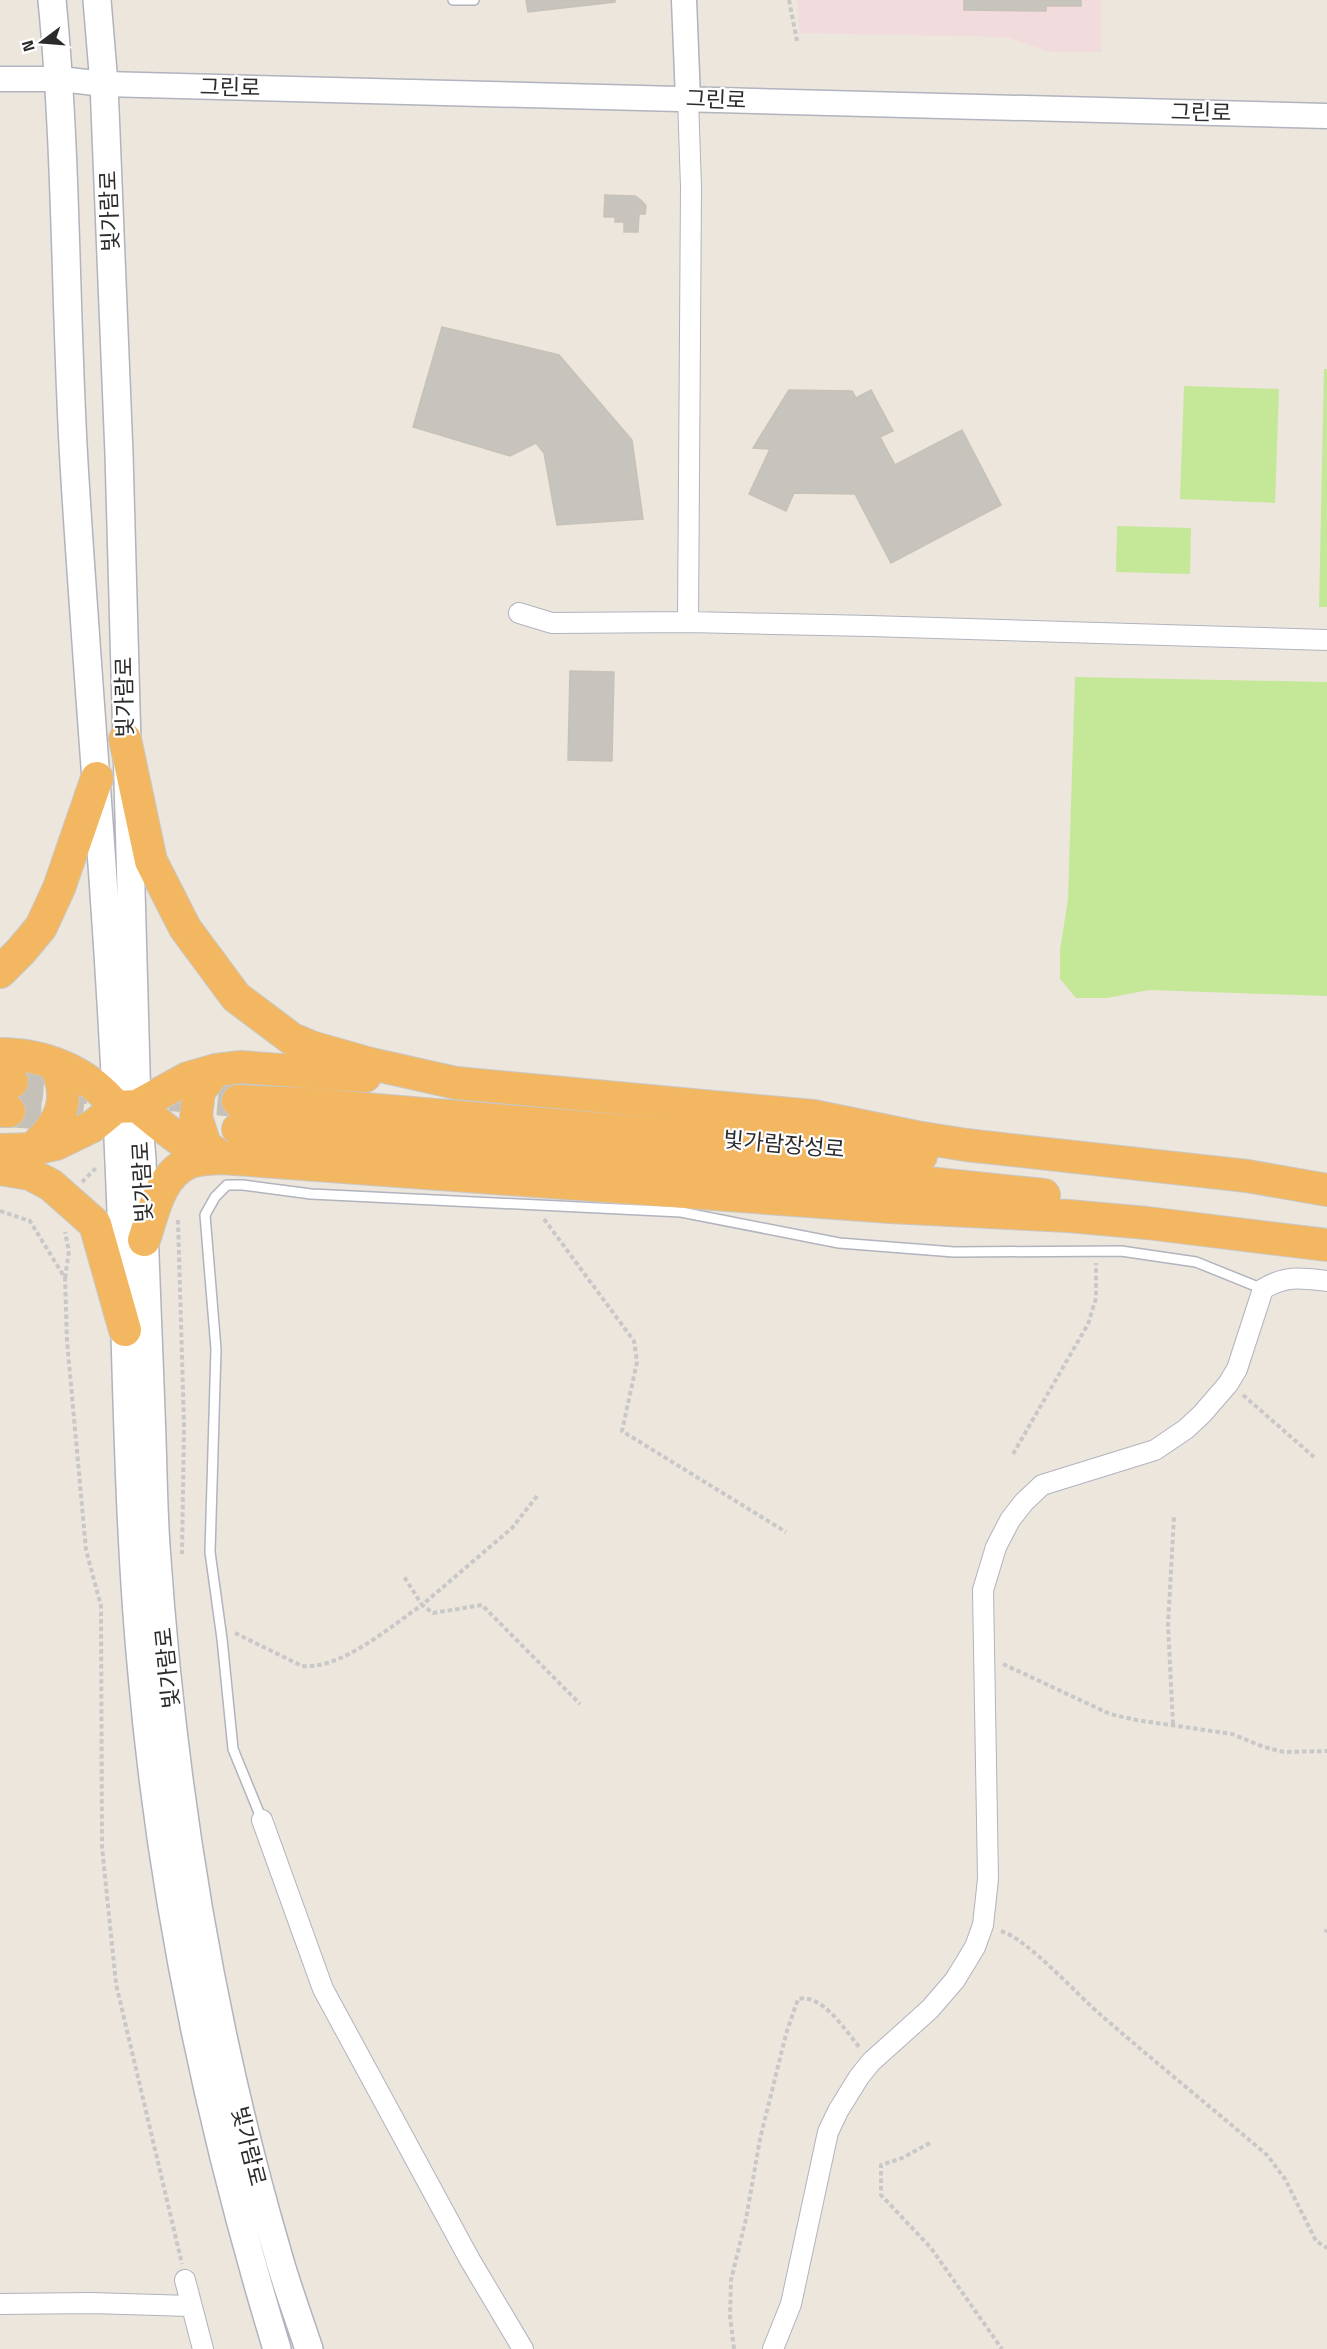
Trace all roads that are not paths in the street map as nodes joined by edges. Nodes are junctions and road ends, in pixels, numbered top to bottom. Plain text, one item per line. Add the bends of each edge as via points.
1 (52, 0) edge
2 (97, 0) edge
3 (453, 0) edge
4 (474, 0) edge
5 (684, 0) edge
6 (0, 79) edge
7 (60, 79) junction
8 (104, 84) junction
9 (688, 99) junction
10 (1327, 116) edge
11 (519, 613) dead end
12 (688, 622) junction
13 (1327, 640) edge
14 (125, 739) junction
15 (97, 778) junction
16 (0, 972) edge
17 (0, 1054) edge
18 (54, 1063) junction
19 (216, 1070) junction
20 (456, 1083) junction
21 (127, 1106) junction
22 (32, 1149) junction
23 (0, 1150) edge
24 (220, 1158) junction
25 (0, 1169) edge
26 (1327, 1190) edge
27 (1327, 1205) edge
28 (1327, 1227) edge
29 (144, 1240) junction
30 (1327, 1245) edge
31 (1327, 1281) edge
32 (1263, 1289) junction
33 (125, 1330) junction
34 (262, 1820) joint
35 (185, 2280) road end
36 (0, 2304) edge
37 (190, 2306) junction
38 (203, 2349) edge
39 (277, 2349) edge
40 (309, 2349) edge
41 (523, 2349) edge
42 (773, 2349) edge

1 - 7 main road, 빛가람로
2 - 8 main road, 빛가람로
3 - 4 lane
5 - 9 street
6 - 7 street, 그린로
7 - 8 street, 그린로
7 - 15 main road, 빛가람로 via 74,460
8 - 9 street, 그린로
8 - 14 main road, 빛가람로 via 119,454
9 - 10 street, 그린로
9 - 12 street
11 - 12 street via 552,623
12 - 13 street
14 - 20 highway via 151,861 185,928 236,997 292,1039 311,1047
14 - 21 main road, 빛가람로
15 - 16 highway via 59,888 41,927
15 - 21 main road, 빛가람로 via 114,1023
17 - 18 highway
18 - 21 highway
18 - 22 highway via 64,1092 62,1106 56,1123
19 - 20 highway via 241,1067
19 - 21 highway via 188,1078
19 - 24 highway via 199,1091 196,1117 205,1145
20 - 26 highway via 813,1116 966,1145 1247,1176
21 - 22 highway via 79,1134
21 - 24 highway via 185,1143
21 - 29 main road, 빛가람로 via 142,1158
21 - 33 main road, 빛가람로 via 119,1159
22 - 23 highway
24 - 29 highway via 190,1162 177,1169 164,1185
24 - 30 highway via 890,1207 1068,1216
25 - 33 highway via 30,1174 51,1185 95,1224
27 - 28 highway, 빛가람장성로 via 1202,1186 811,1146 307,1104 238,1115 1050,1195
29 - 40 main road, 빛가람로 via 156,1545 172,1719 190,1853 216,2004 241,2116 277,2251
31 - 32 street via 1278,1279
32 - 34 lane via 1196,1262 1130,1252 936,1251 839,1243 681,1212 311,1194 227,1185 205,1215 216,1348 210,1552 233,1749
32 - 42 street via 1237,1369 1186,1429 1155,1450 1042,1485 1010,1520 996,1547 983,1590 988,1879 983,1925 955,1980 871,2062 838,2110 828,2132 791,2304
33 - 39 main road, 빛가람로 via 133,1565 160,1834 213,2112
34 - 41 street via 323,1989 470,2260
35 - 37 street
36 - 37 street
37 - 38 street

